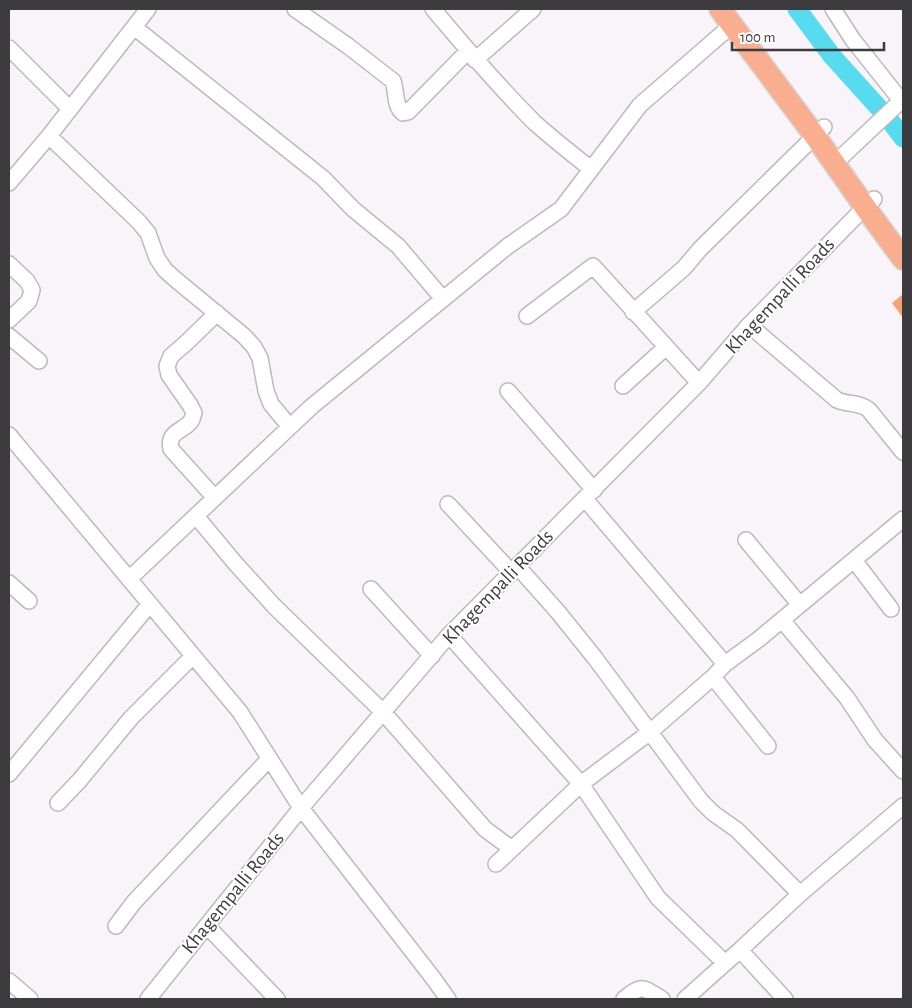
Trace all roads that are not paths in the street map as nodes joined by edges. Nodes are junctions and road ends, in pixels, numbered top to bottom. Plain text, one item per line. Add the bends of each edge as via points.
1 (148, 9) edge
2 (295, 9) edge
3 (433, 9) edge
4 (533, 9) edge
5 (833, 9) edge
6 (729, 14) edge
7 (134, 28) junction
8 (9, 48) edge
9 (472, 55) junction
10 (903, 101) edge
11 (70, 109) junction
12 (820, 131) junction
13 (49, 136) junction
14 (839, 159) junction
15 (591, 170) junction
16 (9, 183) edge
17 (870, 203) junction
18 (903, 240) edge
19 (903, 259) edge
20 (9, 264) edge
21 (444, 299) junction
22 (634, 312) junction
23 (217, 313) junction
24 (527, 316) dead end
25 (9, 320) edge
26 (749, 325) junction
27 (9, 336) edge
28 (666, 347) junction
29 (39, 361) dead end
30 (699, 383) junction
31 (623, 386) dead end
32 (508, 391) dead end
33 (290, 427) junction
34 (9, 434) edge
35 (903, 452) edge
36 (589, 494) junction
37 (215, 498) junction
38 (448, 504) dead end
39 (196, 516) junction
40 (903, 519) edge
41 (746, 540) dead end
42 (854, 560) junction
43 (515, 570) junction
44 (129, 579) junction
45 (9, 582) edge
46 (371, 589) dead end
47 (29, 601) dead end
48 (150, 604) junction
49 (800, 605) junction
50 (890, 609) dead end
51 (782, 620) junction
52 (449, 635) junction
53 (193, 656) junction
54 (432, 656) junction
55 (725, 664) junction
56 (713, 677) junction
57 (383, 713) junction
58 (650, 732) junction
59 (768, 746) dead end
60 (269, 759) junction
61 (903, 771) edge
62 (9, 774) edge
63 (581, 784) junction
64 (58, 803) dead end
65 (903, 806) edge
66 (301, 808) junction
67 (512, 849) junction
68 (496, 864) dead end
69 (800, 894) junction
70 (116, 926) dead end
71 (207, 926) junction
72 (740, 950) junction
73 (725, 963) junction
74 (9, 981) edge
75 (30, 999) edge
76 (148, 999) edge
77 (277, 999) edge
78 (448, 999) edge
79 (624, 999) edge
80 (662, 999) edge
81 (685, 999) edge
82 (785, 999) edge

1 - 7 street
2 - 9 street via 393,81 396,103 403,113
3 - 9 street
4 - 9 street
5 - 10 street via 853,40
6 - 12 highway
6 - 15 street via 640,105
7 - 11 street
7 - 21 street via 323,178 353,209 398,246
8 - 11 street
9 - 15 street via 549,136
10 - 14 street
11 - 13 street
12 - 14 highway
12 - 22 street via 684,268
13 - 16 street
13 - 23 street via 148,232 165,270
14 - 17 highway
15 - 21 street via 561,209 508,246
17 - 18 highway
17 - 19 highway
17 - 26 street, Khagempalli Roads
20 - 25 street via 32,290 29,301
21 - 33 street
22 - 24 street via 593,266
22 - 28 street
23 - 33 street via 254,347 260,358 266,391
23 - 37 street via 171,356 167,366 169,376 194,412 191,421 173,435 169,442 171,449
26 - 30 street, Khagempalli Roads
26 - 35 street via 838,400 865,406
27 - 29 street
28 - 30 street
28 - 31 street
30 - 36 street, Khagempalli Roads
32 - 36 street
33 - 37 street
34 - 44 street
36 - 43 street, Khagempalli Roads
36 - 55 street
37 - 39 street
38 - 43 street
39 - 44 street
39 - 57 street via 274,606
40 - 42 street
41 - 49 street
42 - 49 street
42 - 50 street
43 - 52 street, Khagempalli Roads
43 - 58 street via 558,612
44 - 48 street
45 - 47 street
46 - 54 street
48 - 53 street
48 - 62 street
49 - 51 street
51 - 55 street
51 - 61 street via 846,698 874,740
52 - 54 street, Khagempalli Roads
52 - 63 street
53 - 60 street via 240,712
53 - 64 street via 130,718 80,781
54 - 57 street, Khagempalli Roads
55 - 56 street
56 - 58 street
56 - 59 street
57 - 66 street, Khagempalli Roads
57 - 67 street via 485,829
58 - 63 street
58 - 69 street via 707,807 737,830
60 - 66 street
60 - 70 street via 134,902
63 - 67 street
63 - 73 street via 658,898
65 - 69 street
66 - 71 street, Khagempalli Roads
66 - 78 street
67 - 68 street
69 - 72 street
71 - 76 street, Khagempalli Roads
71 - 77 street
72 - 73 street
72 - 82 street
73 - 81 street
74 - 75 street
79 - 80 street via 644,988

